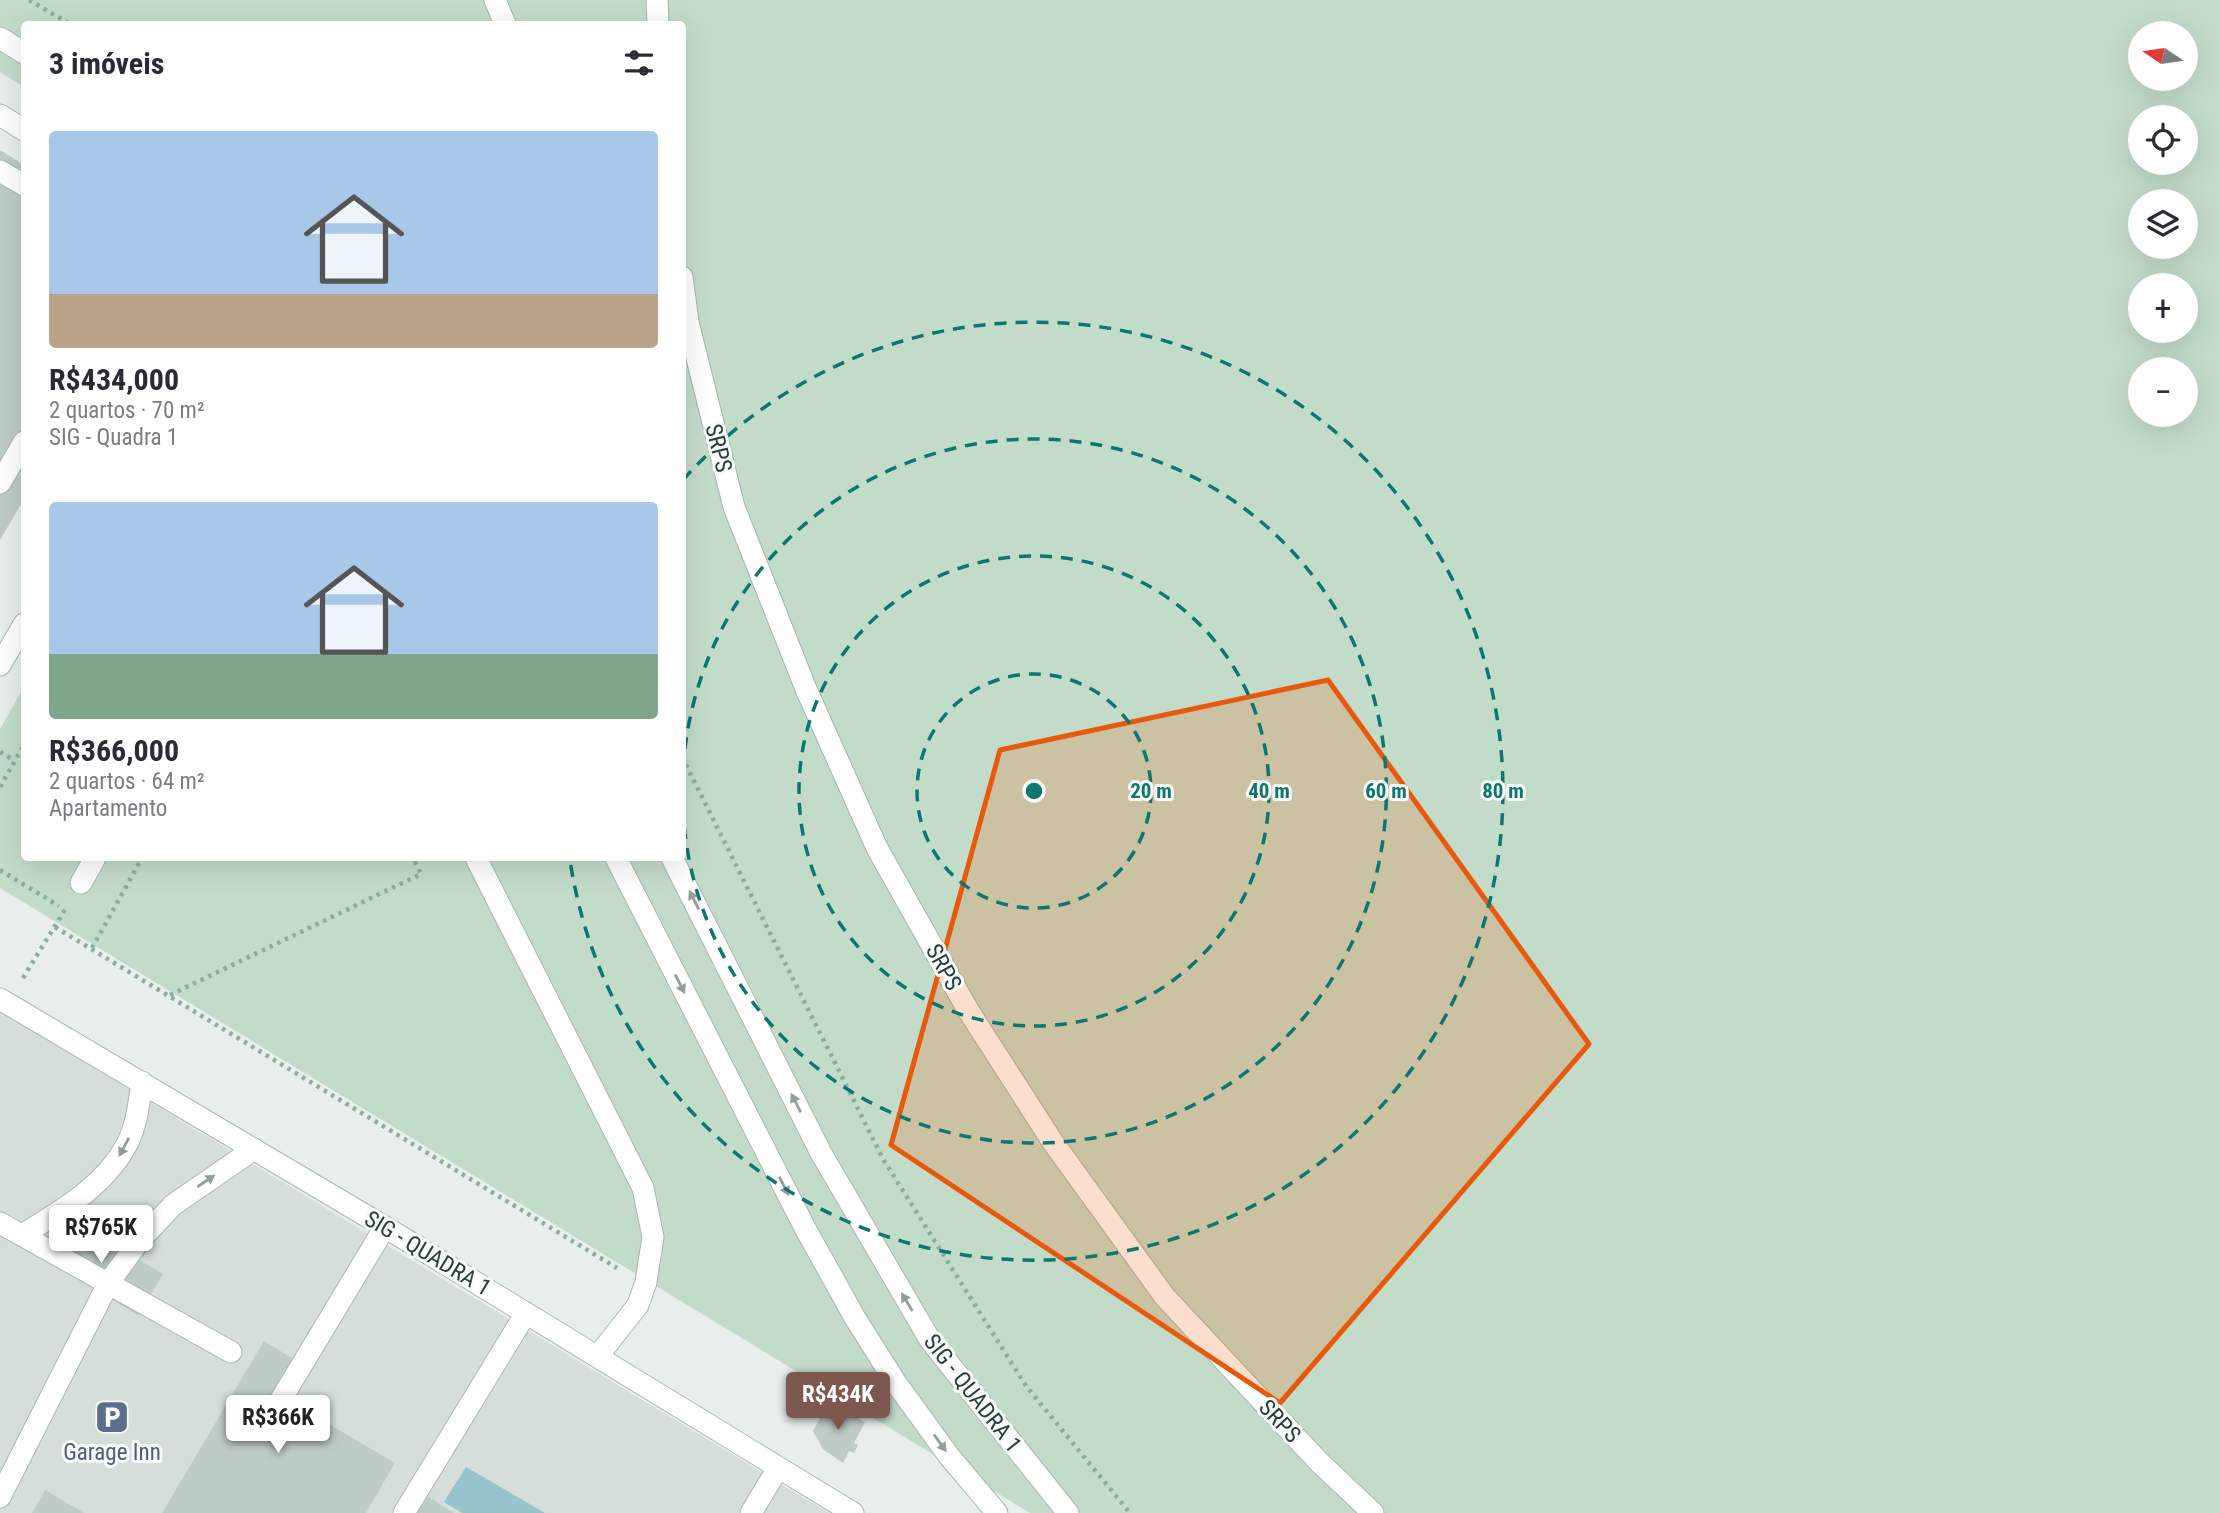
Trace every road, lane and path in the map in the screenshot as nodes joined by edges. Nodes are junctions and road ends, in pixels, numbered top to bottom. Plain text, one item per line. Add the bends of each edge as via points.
1 (29, 0) edge
2 (495, 0) edge
3 (65, 21) edge
4 (504, 21) edge
5 (0, 38) edge
6 (21, 51) edge
7 (0, 115) edge
8 (21, 128) edge
9 (0, 171) edge
10 (21, 183) edge
11 (686, 321) edge
12 (21, 447) edge
13 (0, 483) edge
14 (21, 629) edge
15 (0, 665) edge
16 (21, 750) edge
17 (0, 752) edge
18 (15, 761) junction
19 (686, 765) edge
20 (0, 787) edge
21 (93, 861) edge
22 (140, 861) edge
23 (414, 861) edge
24 (478, 861) edge
25 (618, 861) edge
26 (674, 861) edge
27 (0, 870) edge
28 (81, 883) joint
29 (65, 910) junction
30 (55, 927) junction
31 (92, 948) junction
32 (169, 996) junction
33 (4, 1001) edge
34 (142, 1082) junction
35 (254, 1149) junction
36 (0, 1223) edge
37 (385, 1227) junction
38 (22, 1235) junction
39 (109, 1282) junction
40 (646, 1283) junction
41 (526, 1313) junction
42 (231, 1352) dead end
43 (598, 1356) junction
44 (268, 1421) dead end
45 (778, 1468) junction
46 (0, 1497) edge
47 (404, 1513) edge
48 (751, 1513) edge
49 (853, 1513) edge
50 (997, 1513) edge
51 (1068, 1513) edge
52 (1130, 1513) edge
53 (1373, 1513) edge

1 - 3 path
2 - 4 street
5 - 6 street
7 - 8 street
9 - 10 street
11 - 53 street, SRPS via 734,507 806,689 877,848 968,1010 1052,1141 1165,1297 1318,1462
12 - 13 street
14 - 15 street
16 - 18 path
17 - 18 path
18 - 20 path
19 - 52 path via 883,1159 1026,1386
21 - 28 street
22 - 31 path
23 - 32 path via 421,874
24 - 40 street via 643,1188 653,1237
25 -> 50 street via 855,1318 949,1456
51 -> 26 street, SIG - QUADRA 1 via 930,1339 892,1277 821,1153
27 - 29 path
28 - 29 path
29 - 30 path
30 - 31 path
30 - 33 path
31 - 32 path
32 - 40 path
33 - 34 street, SIG - QUADRA 1
34 - 35 street, SIG - QUADRA 1
34 -> 38 street via 128,1143 115,1163 68,1206
35 - 37 street, SIG - QUADRA 1
39 -> 35 street via 173,1205
36 - 38 street
37 - 41 street, SIG - QUADRA 1
37 - 44 street
38 - 39 street
39 - 42 street
39 - 46 street
40 - 43 street via 638,1305
41 - 43 street, SIG - QUADRA 1
41 - 47 street
43 - 45 street, SIG - QUADRA 1
45 - 48 street
45 - 49 street, SIG - QUADRA 1

